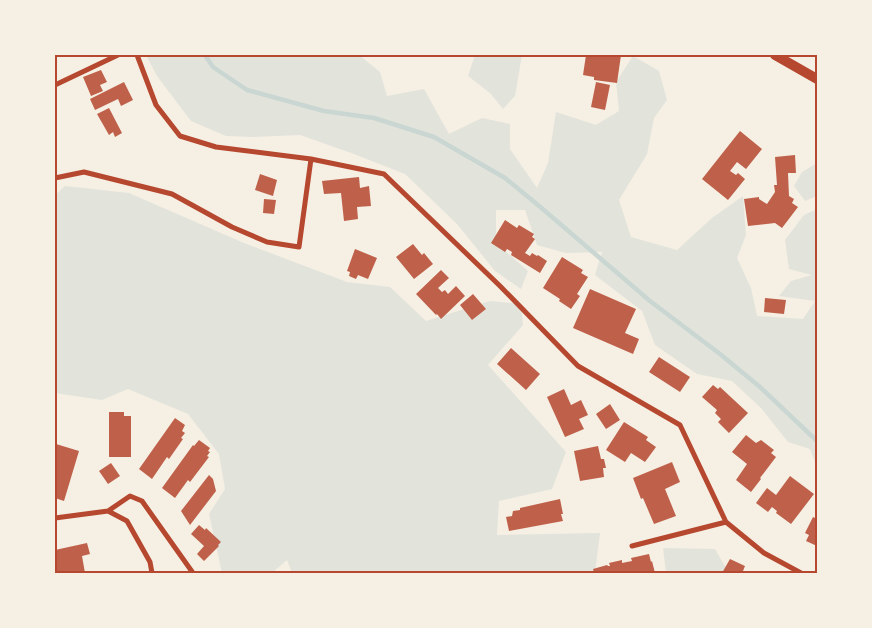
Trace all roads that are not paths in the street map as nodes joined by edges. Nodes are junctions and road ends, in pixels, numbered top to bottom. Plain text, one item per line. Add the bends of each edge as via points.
1 (118, 55) edge
2 (137, 55) edge
3 (775, 55) edge
4 (817, 79) edge
5 (55, 85) edge
6 (311, 159) junction
7 (55, 178) edge
8 (108, 511) junction
9 (55, 518) edge
10 (726, 522) junction
11 (632, 546) dead end
12 (152, 573) edge
13 (193, 573) edge
14 (801, 573) edge

1 - 5 street
2 - 6 street via 156,105 180,136 216,147
3 - 4 main road
6 - 7 street via 299,247 267,242 172,194 84,172
6 - 10 street via 384,174 578,366 680,425
8 - 9 street
8 - 12 street via 127,521 150,562
8 - 13 street via 130,496 142,501
10 - 11 street
10 - 14 street via 764,553

